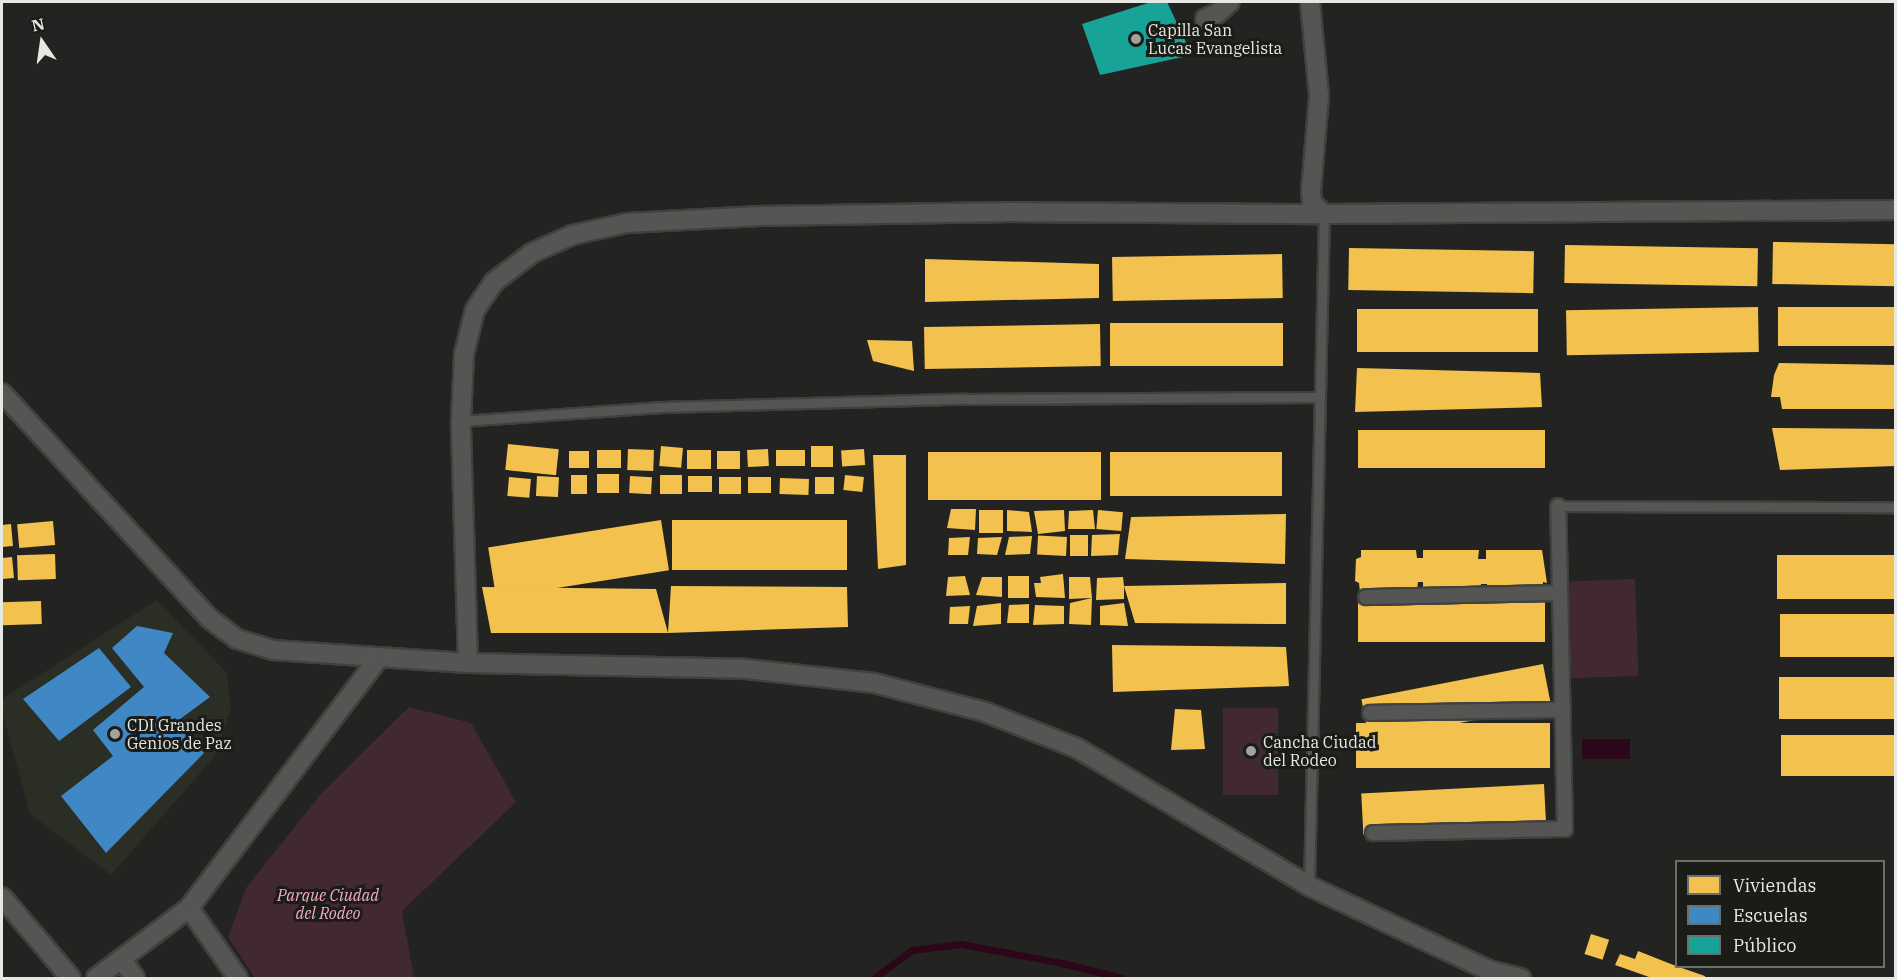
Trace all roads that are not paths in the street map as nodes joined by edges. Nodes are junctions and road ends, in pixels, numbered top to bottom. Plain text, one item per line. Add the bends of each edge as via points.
1 (1230, 2) edge
2 (1310, 2) edge
3 (1205, 18) dead end
4 (1896, 210) edge
5 (1324, 214) junction
6 (2, 393) edge
7 (1319, 397) junction
8 (461, 421) junction
9 (1558, 506) joint
10 (1896, 507) edge
11 (1560, 593) junction
12 (1366, 597) dead end
13 (378, 659) junction
14 (468, 663) junction
15 (1563, 710) junction
16 (1370, 713) dead end
17 (1373, 833) dead end
18 (1309, 886) junction
19 (2, 897) edge
20 (189, 908) junction
21 (122, 960) junction
22 (71, 978) edge
23 (96, 978) edge
24 (135, 978) edge
25 (238, 978) edge
26 (1521, 978) edge

1 - 3 street
2 - 5 street via 1319,96 1311,191 1312,203
4 - 5 street
5 - 7 lane
5 - 8 street via 1009,212 760,216 627,223 572,235 532,253 494,282 475,310 464,354
6 - 13 street via 210,618 237,639 273,650
7 - 8 lane via 942,399 720,405
7 - 18 lane
8 - 14 street
9 - 10 lane
9 - 11 street
11 - 12 street
11 - 15 street
13 - 14 street
13 - 20 street
14 - 18 street via 746,669 874,683 985,712 1077,748
15 - 16 street
15 - 17 street via 1565,829
18 - 26 street via 1488,970
19 - 22 street
20 - 21 street
20 - 25 street
21 - 23 street
21 - 24 street

